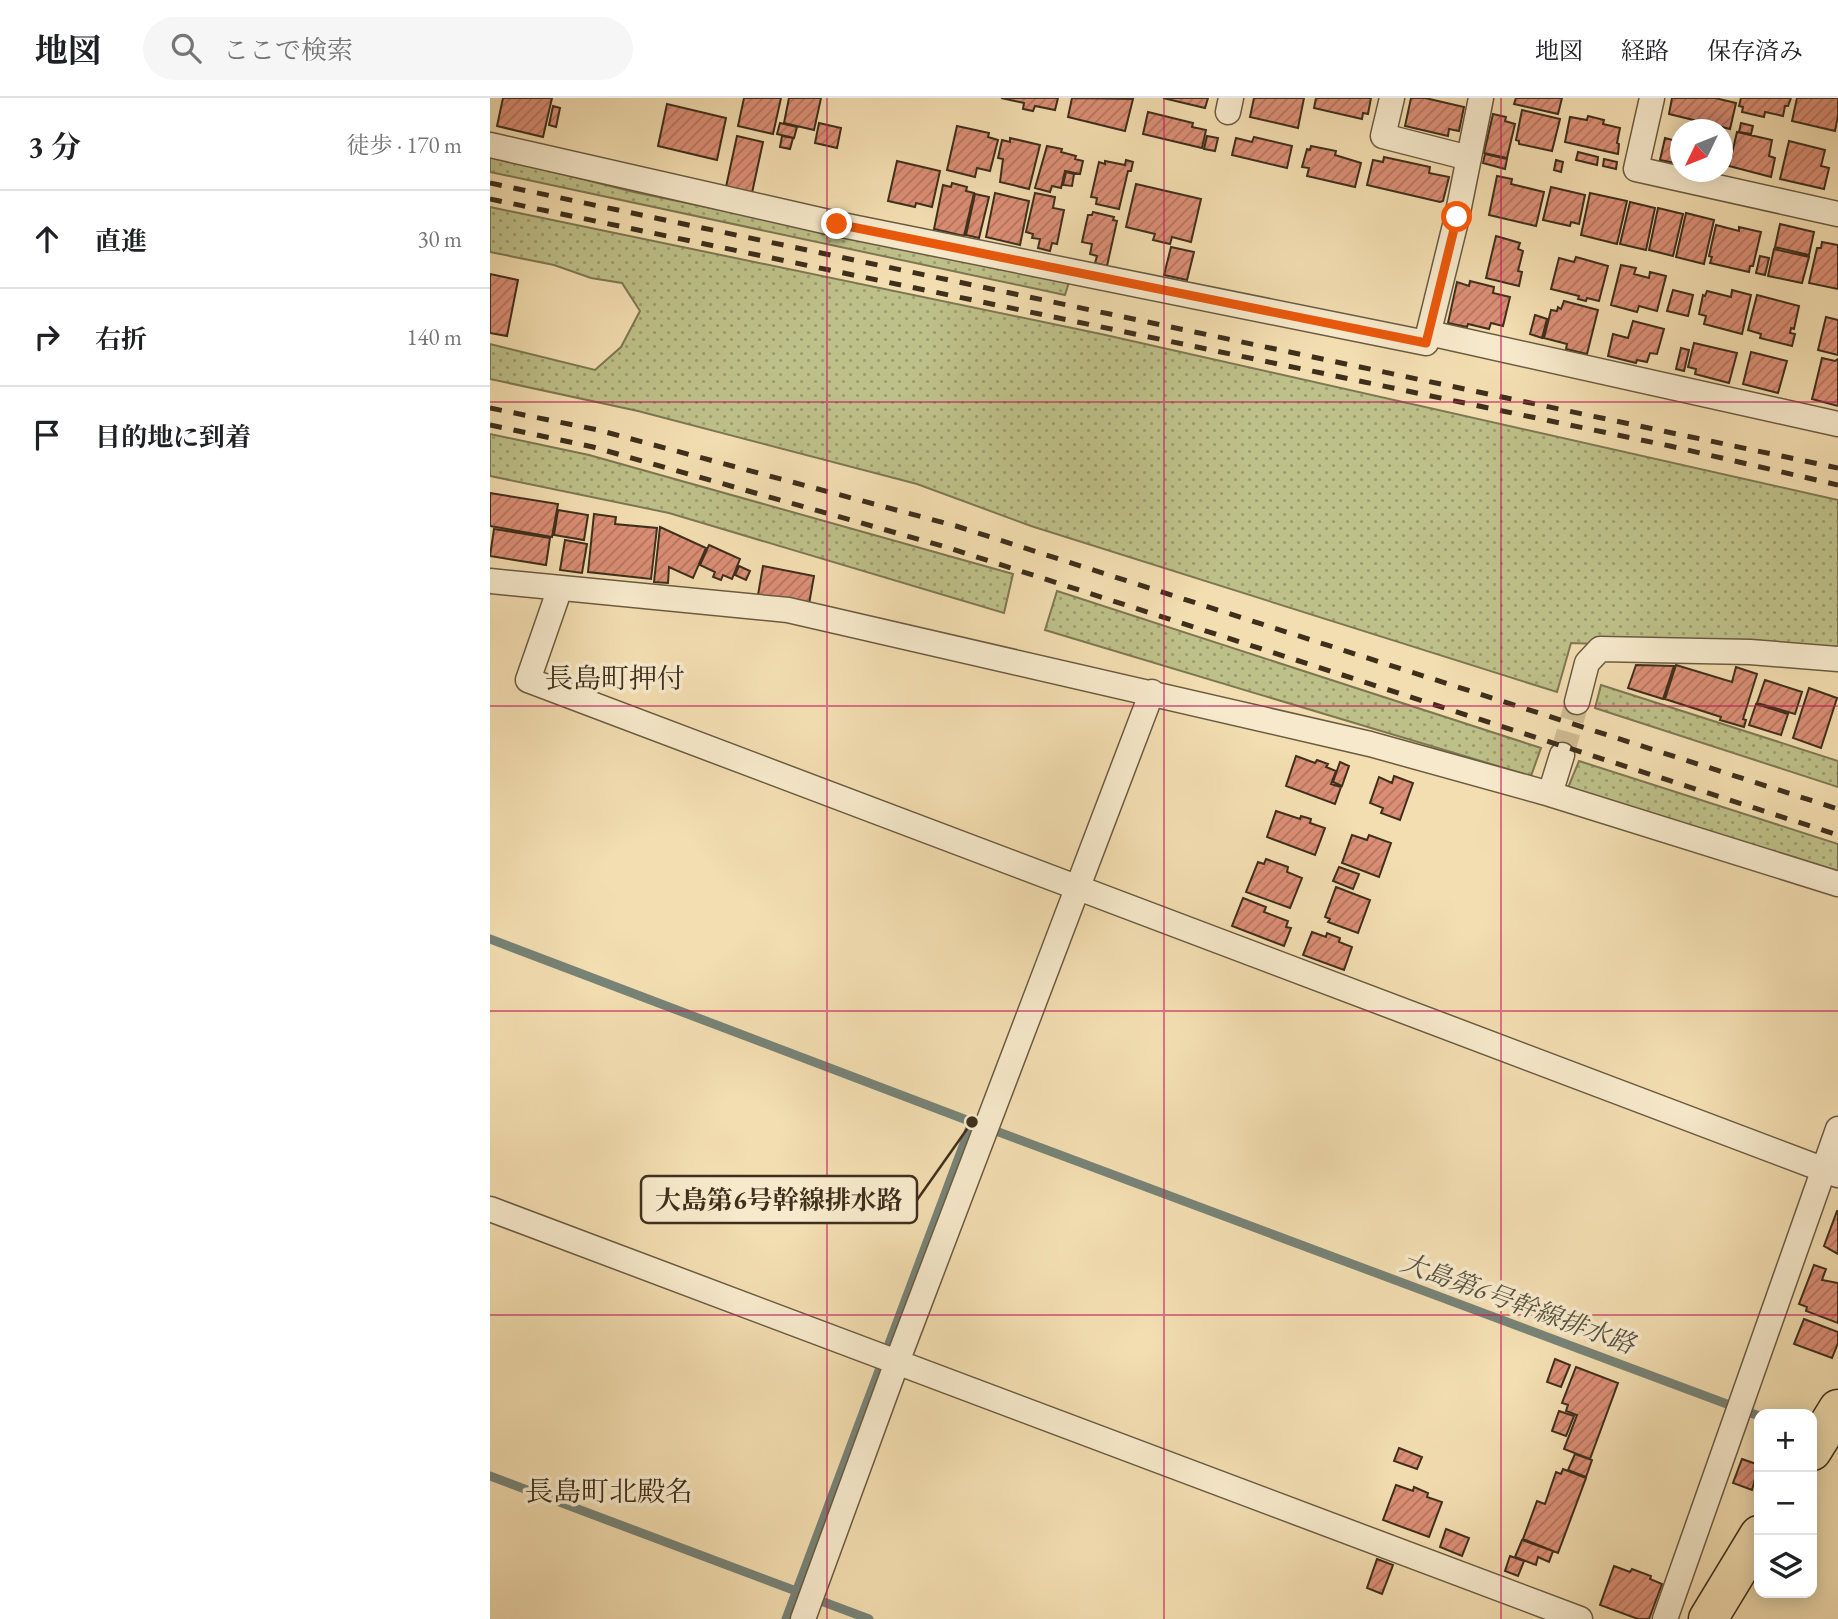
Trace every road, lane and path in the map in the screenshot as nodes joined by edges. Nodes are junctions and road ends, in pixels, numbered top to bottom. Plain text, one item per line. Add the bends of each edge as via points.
1 (1392, 98) edge
2 (1481, 98) edge
3 (1652, 98) edge
4 (490, 145) edge
5 (1469, 159) junction
6 (1838, 214) edge
7 (1429, 333) junction
8 (1838, 424) edge
9 (490, 581) edge
10 (560, 588) junction
11 (1838, 659) edge
12 (1152, 692) junction
13 (1577, 702) tunnel mouth
14 (1562, 755) tunnel mouth
15 (1550, 794) junction
16 (1838, 884) edge
17 (1077, 888) junction
18 (1838, 1129) edge
19 (1831, 1172) edge
20 (490, 1209) edge
21 (888, 1359) junction
22 (1838, 1409) edge
23 (1817, 1443) edge
24 (1754, 1543) edge
25 (803, 1619) edge
26 (1580, 1619) edge
27 (1665, 1619) edge
28 (1708, 1619) edge

1 - 5 street via 1383,136
2 - 5 street
3 - 6 street via 1636,169
4 - 7 street via 837,224 1426,343
5 - 7 street
7 - 8 street
9 - 10 street
10 - 12 street via 788,610
10 - 17 street via 528,680
11 - 13 street via 1600,649 1587,663
12 - 15 street via 1370,744
12 - 17 street
14 - 15 street
15 - 16 street
17 - 19 street
17 - 21 street via 987,1124
18 - 19 street
19 - 27 street
20 - 21 street
21 - 25 street
21 - 26 street
22 - 23 main road
24 - 28 main road

